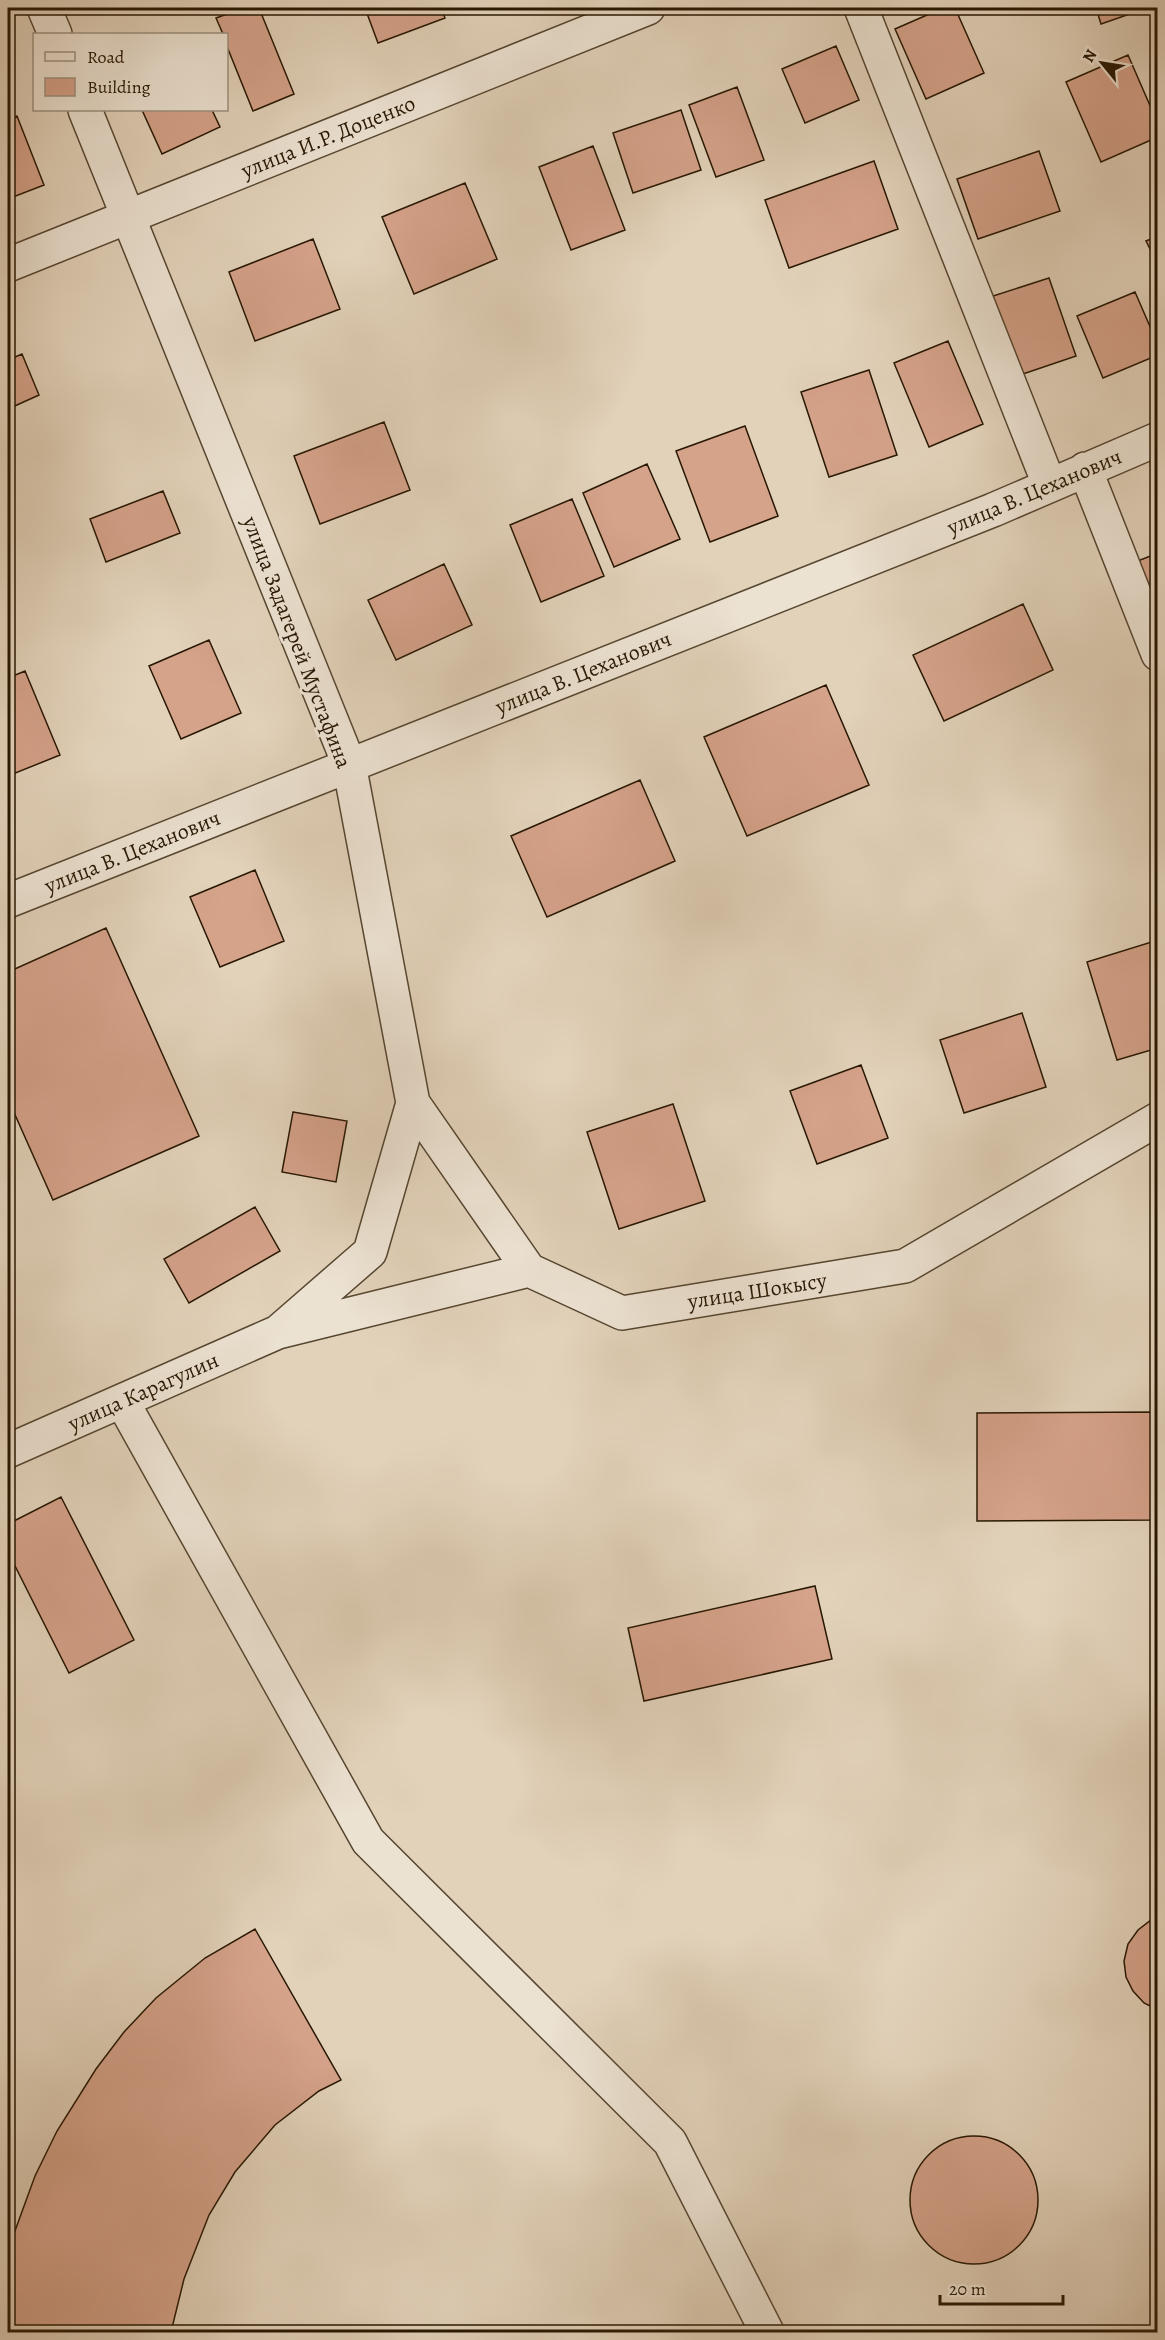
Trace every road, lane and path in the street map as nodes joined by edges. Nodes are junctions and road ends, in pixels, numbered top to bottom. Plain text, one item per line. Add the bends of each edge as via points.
1 (44, 8) edge
2 (648, 8) edge
3 (861, 8) edge
4 (55, 33) edge
5 (85, 111) edge
6 (128, 216) junction
7 (8, 265) edge
8 (1158, 439) edge
9 (1085, 469) junction
10 (1049, 484) junction
11 (1158, 654) edge
12 (349, 764) junction
13 (8, 901) edge
14 (414, 1103) junction
15 (1158, 1119) edge
16 (530, 1270) junction
17 (278, 1332) junction
18 (122, 1401) junction
19 (8, 1451) edge
20 (767, 2332) edge

1 - 4 street
2 - 6 street, улица И.Р. Доценко
3 - 10 street
5 - 6 street, улица Задагерей Мустафина
6 - 7 street, улица И.Р. Доценко
6 - 12 street, улица Задагерей Мустафина
8 - 9 street, улица В. Цеханович
9 - 10 street, улица В. Цеханович
9 - 11 street
10 - 12 street, улица В. Цеханович via 993,510
12 - 13 street, улица В. Цеханович
12 - 14 street, улица Задагерей Мустафина
14 - 16 street
14 - 17 street, улица Задагерей Мустафина via 370,1252
15 - 16 street, улица Шокысу via 905,1266 622,1313
16 - 17 street
17 - 18 street, улица Карагулин
18 - 19 street, улица Карагулин
18 - 20 street via 368,1841 670,2142

